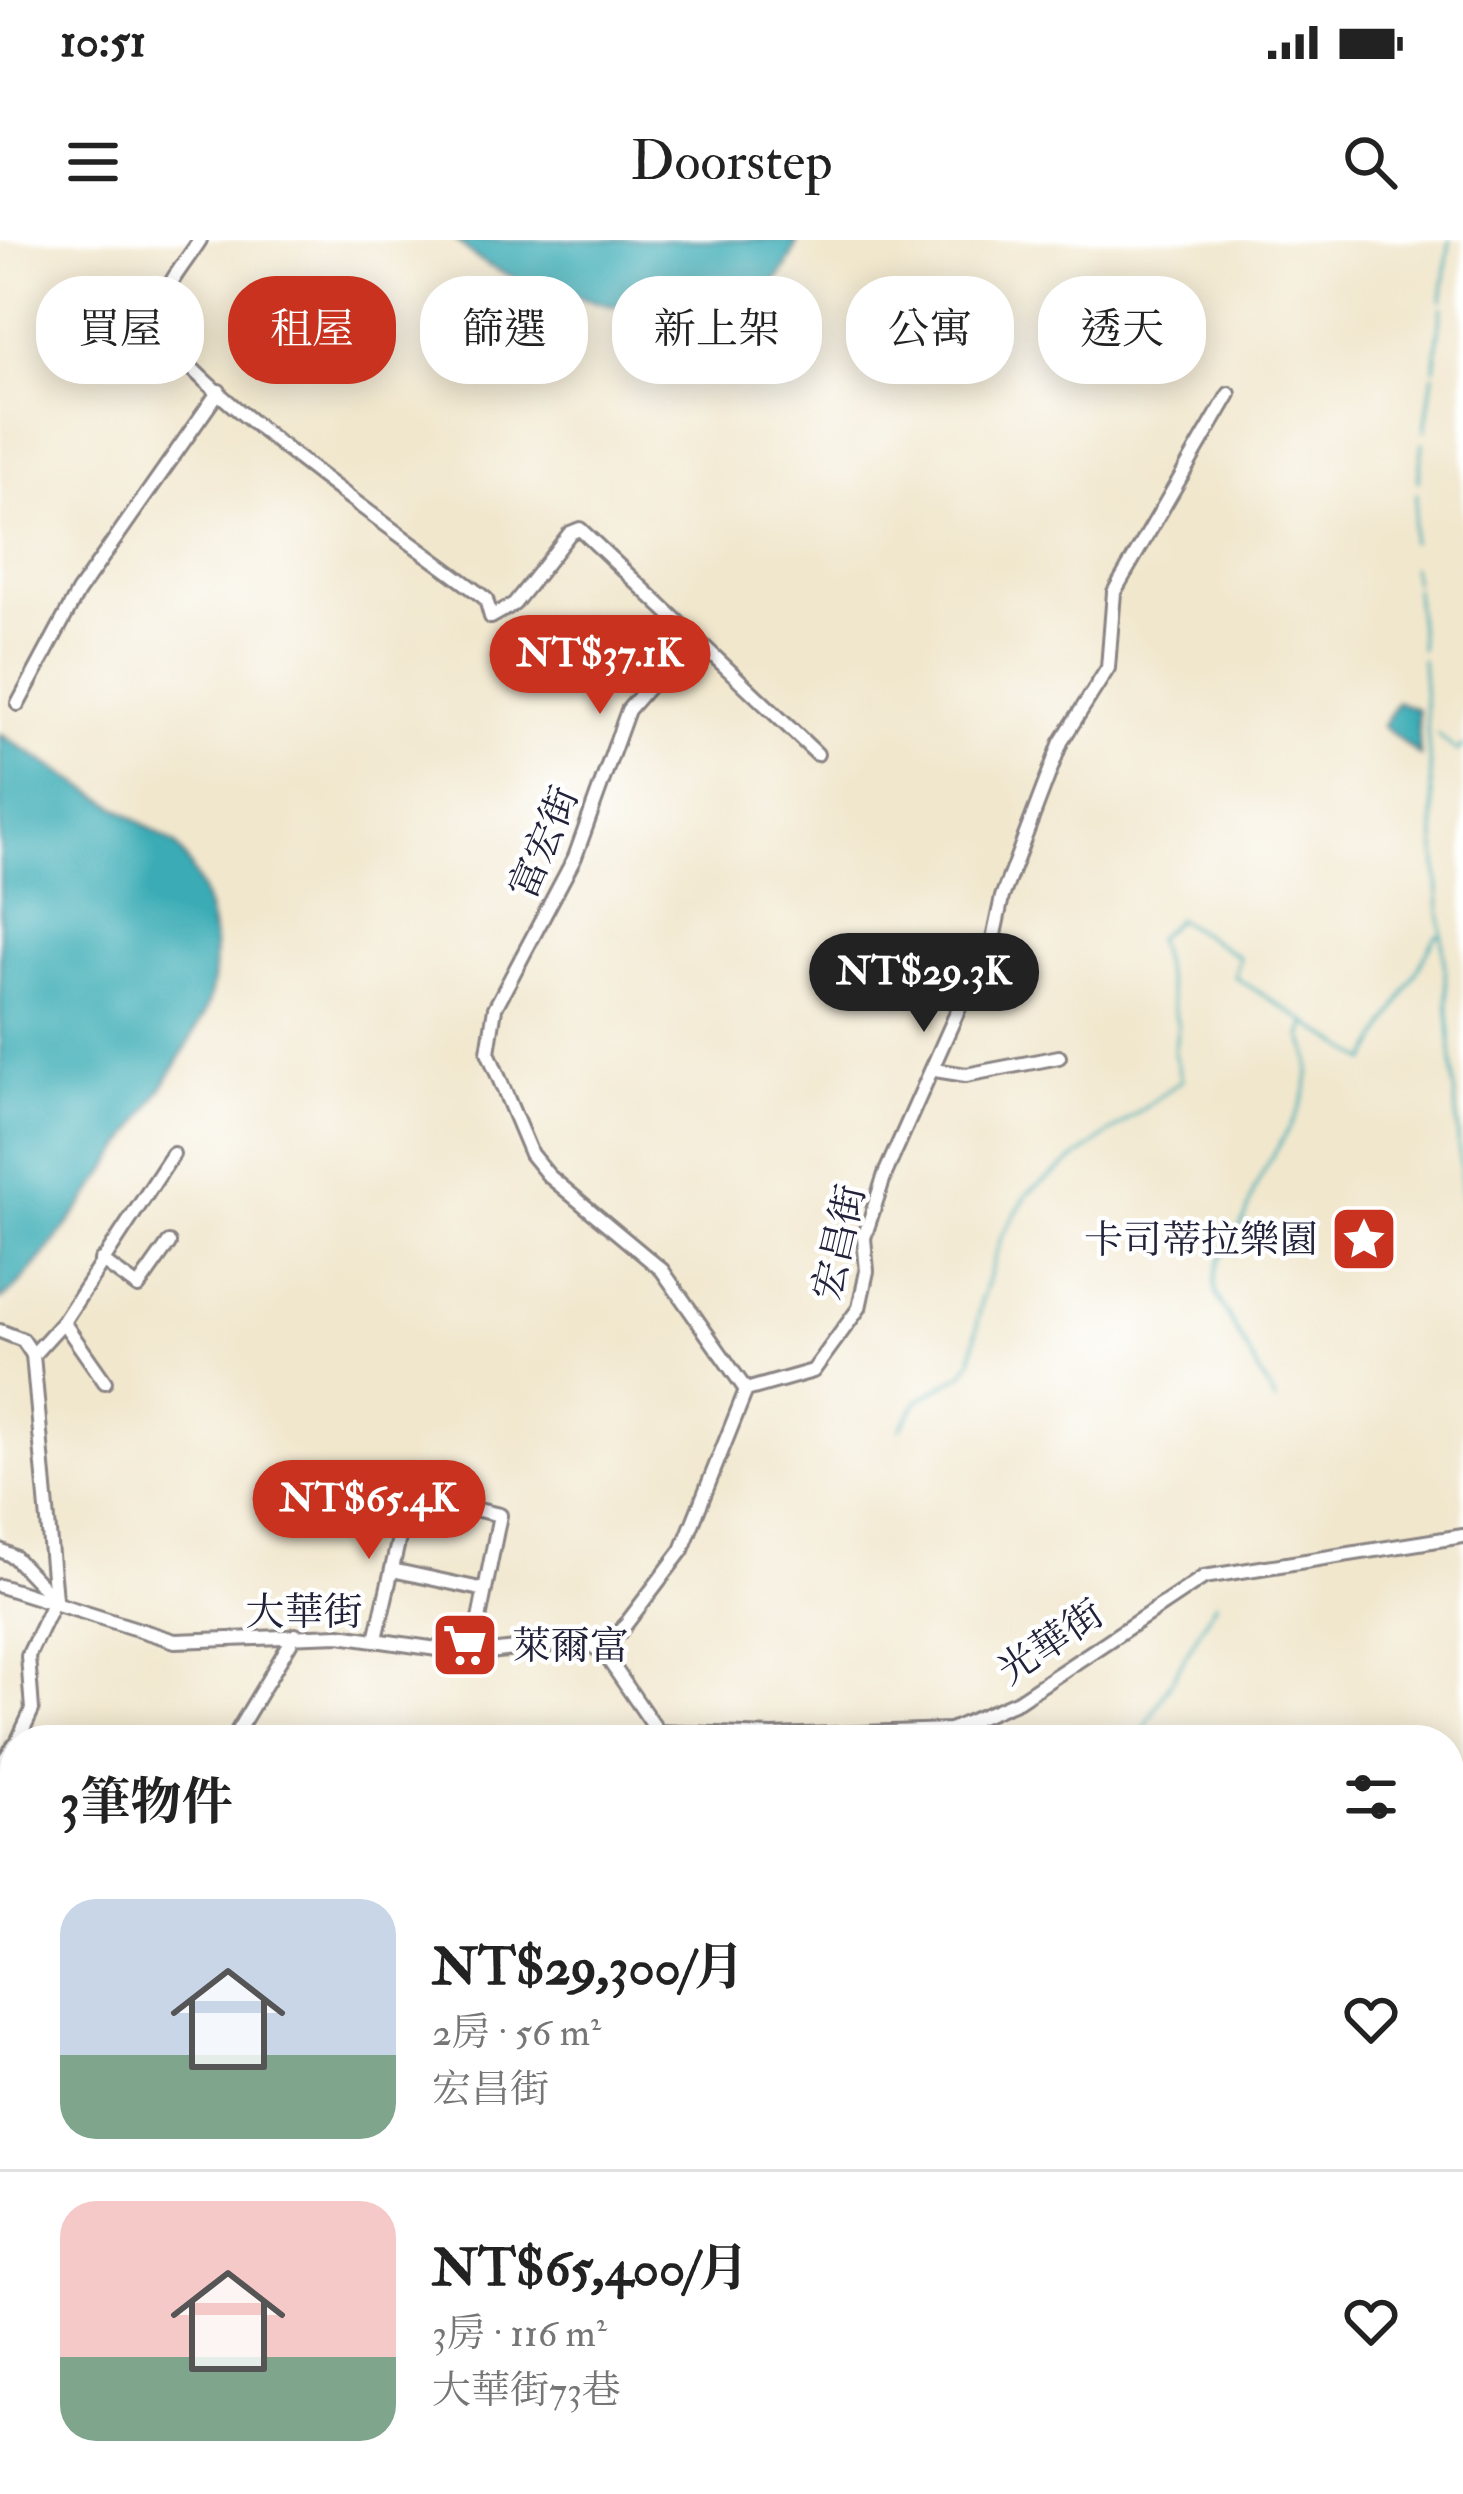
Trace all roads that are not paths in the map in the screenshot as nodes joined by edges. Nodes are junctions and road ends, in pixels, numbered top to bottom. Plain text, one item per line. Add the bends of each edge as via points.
1 (200, 240) edge
2 (219, 391) junction
3 (1229, 394) dead end
4 (693, 636) junction
5 (18, 704) dead end
6 (817, 754) dead end
7 (1059, 1057) dead end
8 (935, 1070) junction
9 (172, 1154) dead end
10 (169, 1243) dead end
11 (101, 1259) junction
12 (63, 1322) junction
13 (0, 1330) edge
14 (33, 1355) junction
15 (105, 1382) dead end
16 (746, 1390) junction
17 (1463, 1536) edge
18 (0, 1550) edge
19 (392, 1570) junction
20 (0, 1586) edge
21 (485, 1590) junction
22 (55, 1599) junction
23 (295, 1635) junction
24 (376, 1640) junction
25 (604, 1653) junction
26 (472, 1654) junction
27 (24, 1725) edge
28 (241, 1725) edge
29 (651, 1725) edge
30 (962, 1725) edge

1 - 2 street via 158,323 169,345
2 - 4 street via 486,599 490,617 514,604 580,529
2 - 5 street via 78,592
3 - 8 street, 宏昌街 via 1114,592 1108,668 1061,742 1002,897 985,977 963,999
4 - 6 street
4 - 16 street, 富宏街 via 628,710 575,857 495,1008 488,1052 531,1154 685,1295
7 - 8 street via 966,1075
8 - 16 street, 宏昌街 via 878,1195 859,1308 813,1371
9 - 11 street
10 - 11 street via 139,1287
11 - 12 street
12 - 14 street
12 - 15 street
13 - 14 street
14 - 22 street
16 - 25 street via 682,1550
17 - 30 street, 光華街 via 1204,1577 1018,1701
18 - 22 street, 大華街
19 - 21 street
19 - 21 street via 409,1494 500,1516
19 - 24 street
20 - 22 street, 大華街
21 - 26 street
22 - 23 street, 大華街 via 175,1640
22 - 27 street via 28,1656 32,1710
23 - 24 street, 大華街
23 - 28 street
24 - 26 street, 大華街
25 - 26 street, 大華街 via 566,1640
25 - 29 street

